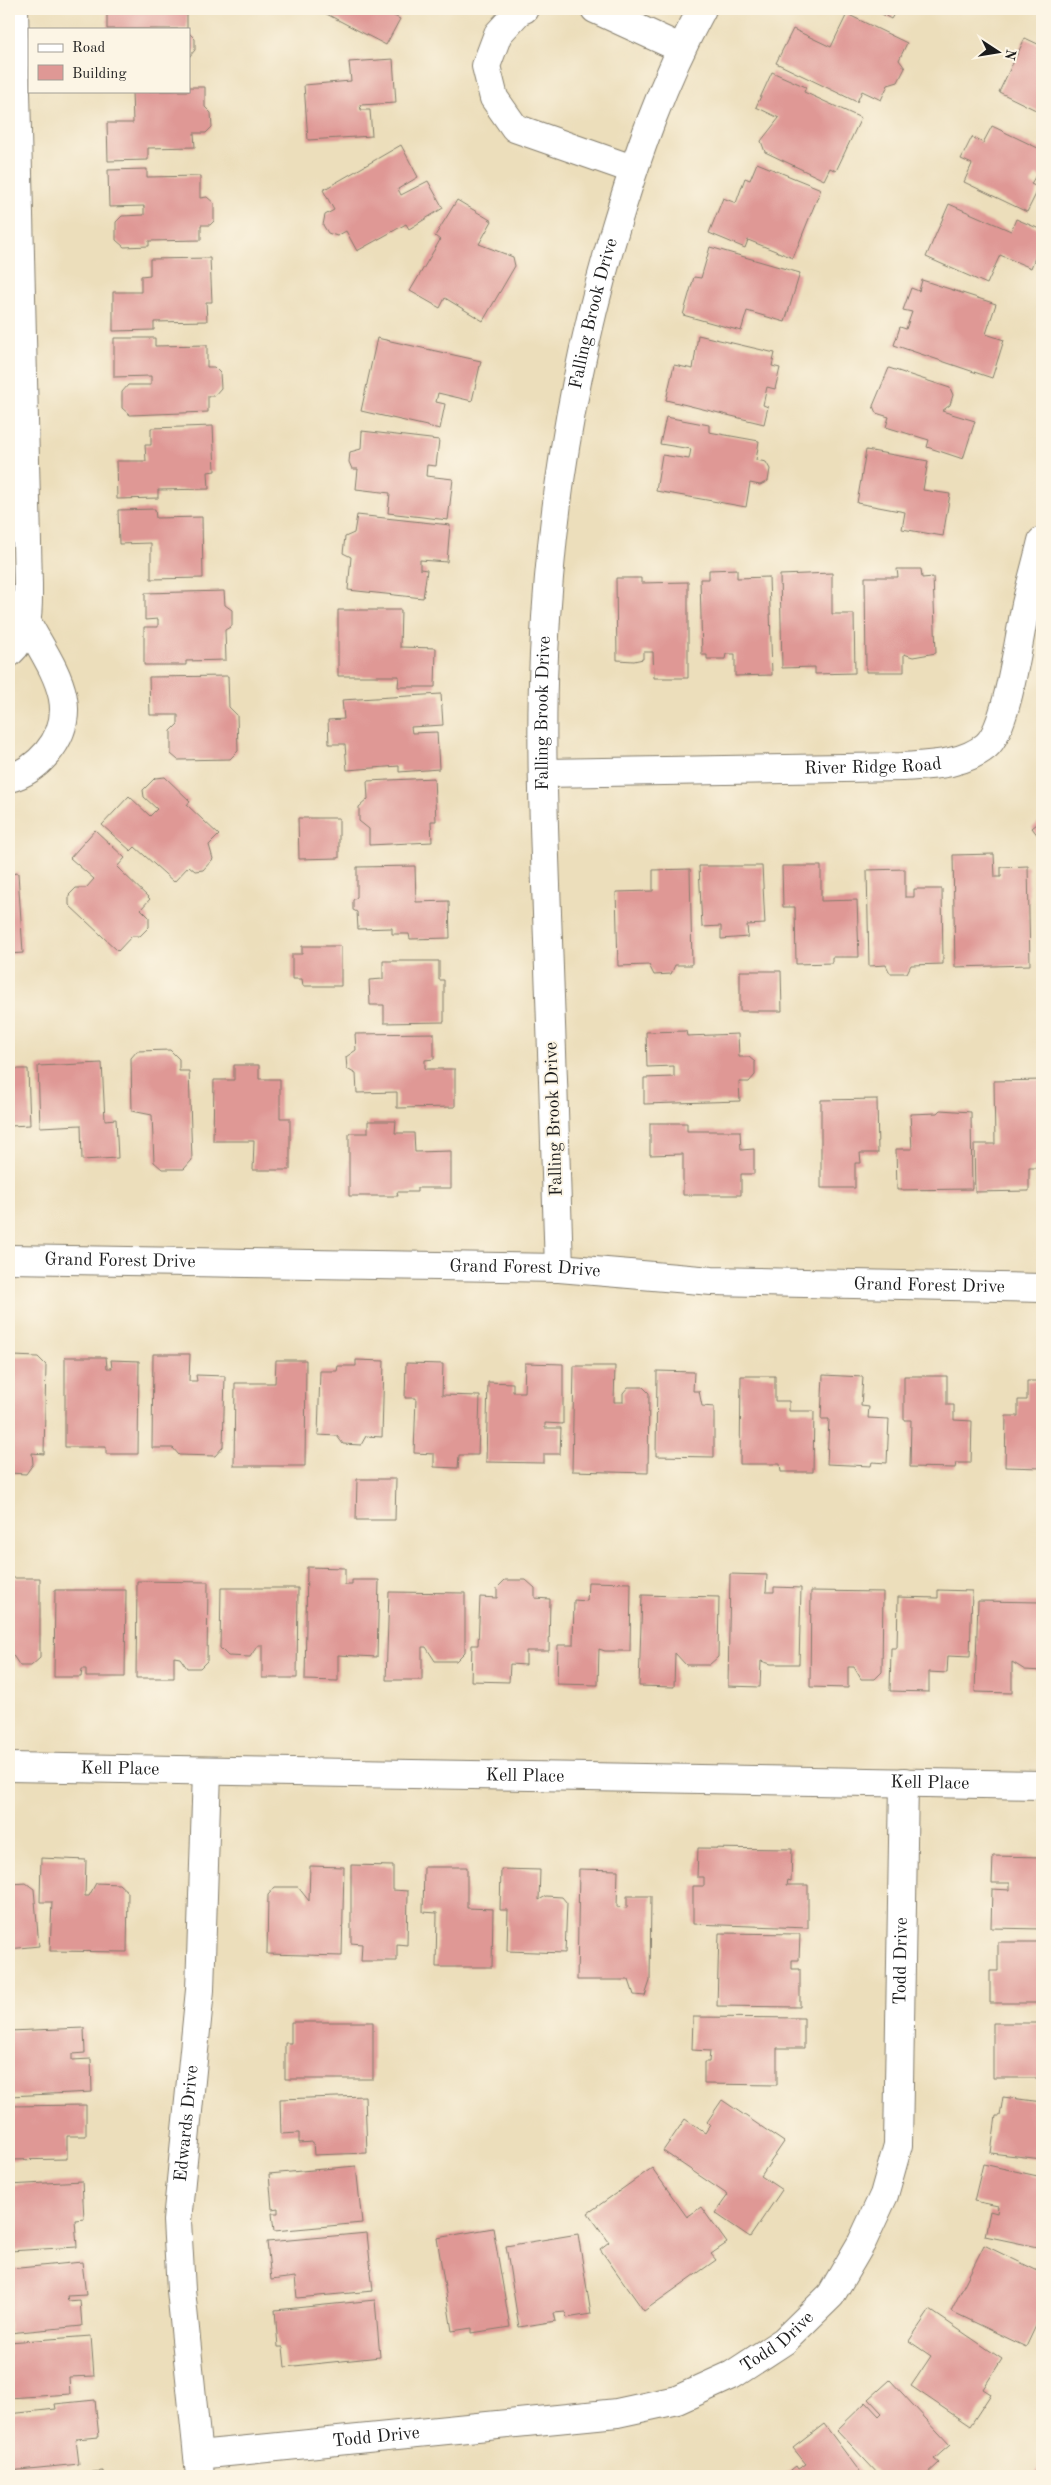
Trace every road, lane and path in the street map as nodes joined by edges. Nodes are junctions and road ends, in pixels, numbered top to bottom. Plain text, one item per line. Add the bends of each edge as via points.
1 (14, 9) edge
2 (524, 9) edge
3 (595, 9) edge
4 (702, 9) edge
5 (680, 48) junction
6 (632, 169) junction
7 (1042, 541) edge
8 (28, 624) junction
9 (9, 653) edge
10 (543, 773) junction
11 (9, 778) edge
12 (9, 1259) edge
13 (559, 1268) junction
14 (1042, 1288) edge
15 (9, 1767) edge
16 (207, 1771) junction
17 (904, 1782) junction
18 (1042, 1785) edge
19 (199, 2466) edge

1 - 8 street
2 - 6 street via 498,34 486,66 494,98 515,128
3 - 5 street
4 - 5 street, Falling Brook Drive
5 - 6 street, Falling Brook Drive
6 - 10 street, Falling Brook Drive via 598,285 566,436 554,528 544,655
7 - 10 street, River Ridge Road via 1004,712 987,746 970,755 954,762 902,767
8 - 9 street via 16,647
8 - 11 street via 59,681 65,702 64,712 59,737 39,762 28,771
10 - 13 street, Falling Brook Drive
12 - 13 street, Grand Forest Drive
13 - 14 street, Grand Forest Drive via 712,1281
15 - 16 street, Kell Place
16 - 17 street, Kell Place
16 - 19 street, Edwards Drive via 200,1990 177,2222
17 - 18 street, Kell Place
17 - 19 street, Todd Drive via 898,2145 884,2195 862,2242 831,2295 784,2341 732,2376 677,2400 617,2413

